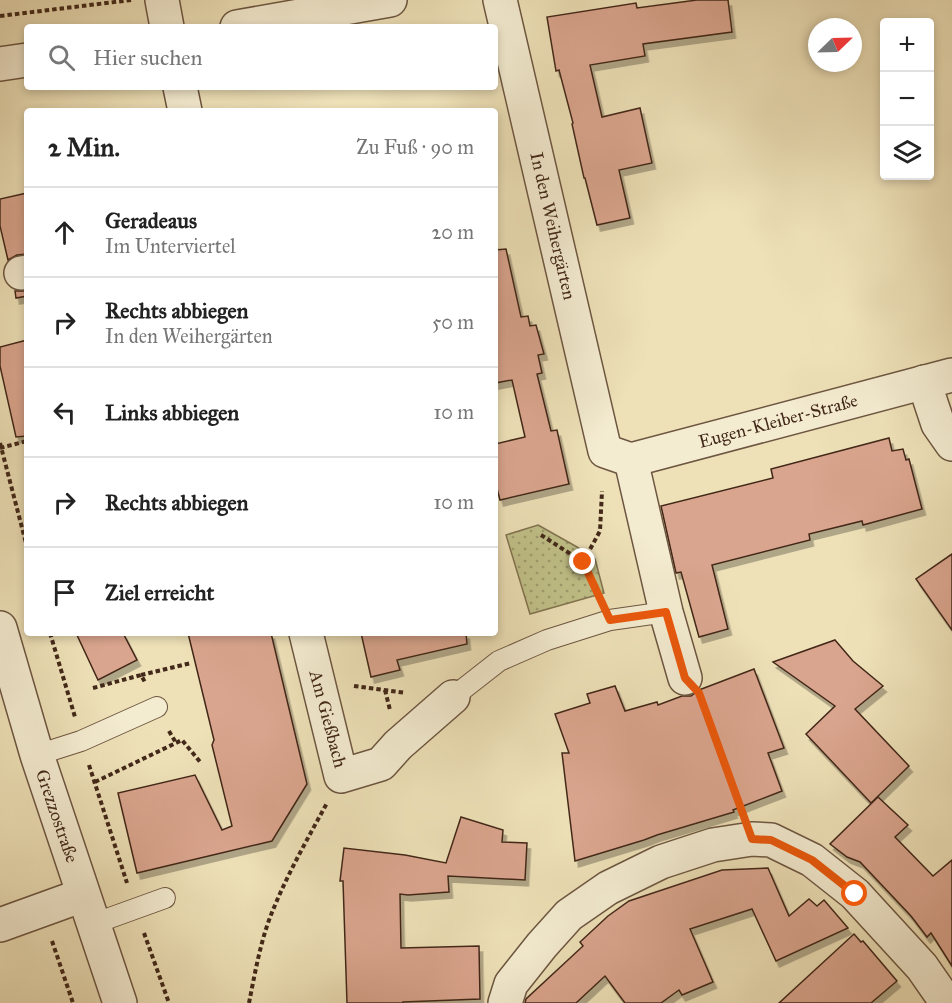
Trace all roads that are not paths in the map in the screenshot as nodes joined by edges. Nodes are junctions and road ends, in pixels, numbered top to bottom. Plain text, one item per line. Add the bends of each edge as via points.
1 (162, 0) edge
2 (390, 0) edge
3 (500, 0) edge
4 (166, 24) edge
5 (254, 24) edge
6 (24, 60) edge
7 (0, 64) edge
8 (181, 90) edge
9 (184, 108) edge
10 (938, 379) edge
11 (952, 444) edge
12 (618, 455) junction
13 (666, 612) junction
14 (0, 628) edge
15 (307, 636) edge
16 (685, 678) road end
17 (450, 698) joint
18 (157, 707) dead end
19 (37, 755) junction
20 (165, 898) dead end
21 (88, 909) junction
22 (0, 925) edge
23 (120, 1003) edge
24 (505, 1003) edge
25 (947, 1003) edge

1 - 4 street
2 - 5 street
3 - 12 street, In den Weihergärten
6 - 7 street
8 - 9 street
10 - 11 street via 938,424
10 - 12 street, Eugen-Kleiber-Straße
12 - 13 street, In den Weihergärten
13 - 16 street, In den Weihergärten
13 - 17 lane via 610,620 547,640 499,661
14 - 19 street, Grezzostraße
15 - 17 street, Am Gießbach via 341,776 381,764
18 - 19 lane via 81,741
19 - 21 street, Grezzostraße
20 - 21 lane via 135,909
21 - 22 street via 41,910
21 - 23 street, Grezzostraße
24 - 25 street via 512,984 542,945 569,915 608,888 661,862 713,845 752,839 771,840 812,860 855,894 922,967

